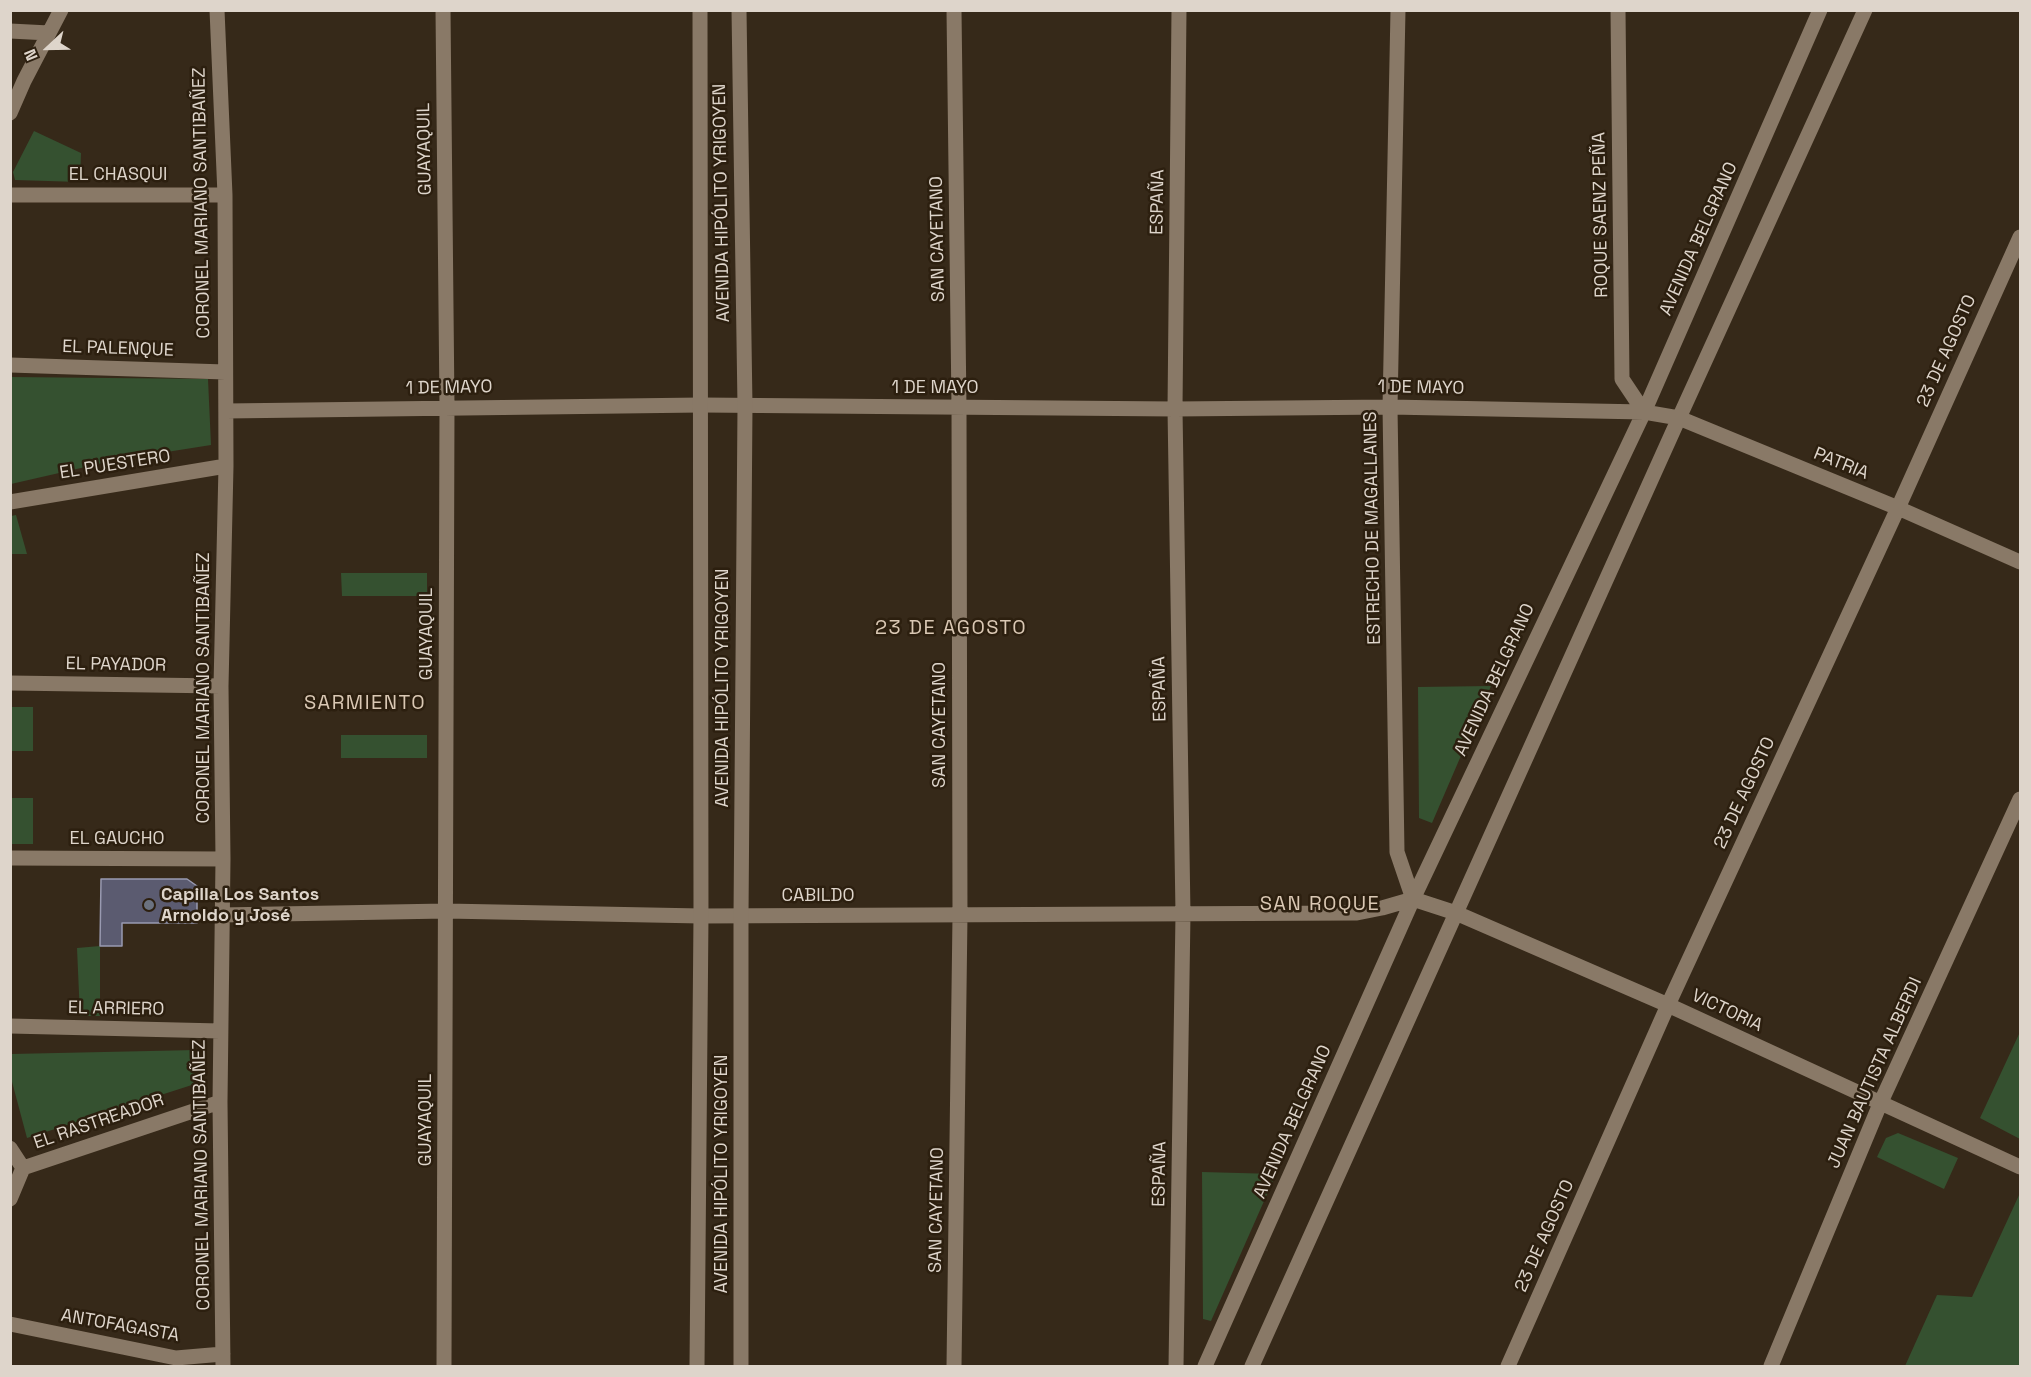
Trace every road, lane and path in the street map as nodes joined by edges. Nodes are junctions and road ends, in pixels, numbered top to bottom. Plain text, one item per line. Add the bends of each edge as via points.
1 (61, 10) edge
2 (217, 10) edge
3 (443, 10) edge
4 (700, 10) edge
5 (739, 10) edge
6 (954, 10) edge
7 (1179, 10) edge
8 (1398, 10) edge
9 (1618, 10) edge
10 (1820, 10) edge
11 (1865, 10) edge
12 (10, 32) edge
13 (49, 33) junction
14 (10, 113) edge
15 (10, 195) edge
16 (225, 195) junction
17 (2020, 237) edge
18 (10, 365) edge
19 (225, 372) junction
20 (701, 405) junction
21 (745, 406) junction
22 (959, 407) junction
23 (1390, 407) junction
24 (447, 408) junction
25 (1175, 409) junction
26 (226, 411) junction
27 (1644, 412) junction
28 (1679, 418) junction
29 (226, 466) junction
30 (10, 502) edge
31 (1898, 508) junction
32 (2020, 562) edge
33 (10, 683) edge
34 (221, 686) junction
35 (2020, 799) edge
36 (10, 858) edge
37 (223, 859) junction
38 (1413, 899) junction
39 (446, 911) junction
40 (1456, 913) junction
41 (1183, 914) junction
42 (221, 915) junction
43 (701, 916) junction
44 (741, 916) junction
45 (960, 916) junction
46 (1668, 1005) junction
47 (10, 1026) edge
48 (220, 1031) junction
49 (220, 1102) junction
50 (1880, 1104) junction
51 (10, 1148) edge
52 (2020, 1167) edge
53 (23, 1168) junction
54 (10, 1199) edge
55 (10, 1324) edge
56 (223, 1360) edge
57 (444, 1366) edge
58 (697, 1366) edge
59 (741, 1366) edge
60 (954, 1366) edge
61 (1176, 1366) edge
62 (1206, 1366) edge
63 (1252, 1366) edge
64 (1508, 1366) edge
65 (1771, 1366) edge

1 - 13 street
2 - 16 street, CORONEL MARIANO SANTIBAÑEZ
3 - 24 street, GUAYAQUIL
4 - 20 street, AVENIDA HIPÓLITO YRIGOYEN
5 - 21 street, AVENIDA HIPÓLITO YRIGOYEN
6 - 22 street, SAN CAYETANO
7 - 25 street, ESPAÑA
8 - 23 street, ESTRECHO DE MAGALLANES
9 - 27 street, ROQUE SAENZ PEÑA via 1622,380
10 - 27 street, AVENIDA BELGRANO
11 - 28 street
12 - 13 street
13 - 14 street
15 - 16 street, EL CHASQUI
16 - 19 street, CORONEL MARIANO SANTIBAÑEZ
17 - 31 street, 23 DE AGOSTO
18 - 19 street, EL PALENQUE
19 - 26 street, CORONEL MARIANO SANTIBAÑEZ
20 - 21 street, 1 DE MAYO
20 - 24 street, 1 DE MAYO
20 - 43 street, AVENIDA HIPÓLITO YRIGOYEN
21 - 22 street, 1 DE MAYO
21 - 44 street, AVENIDA HIPÓLITO YRIGOYEN
22 - 25 street, 1 DE MAYO
22 - 45 street, SAN CAYETANO
23 - 25 street, 1 DE MAYO
23 - 27 street, 1 DE MAYO
23 - 38 street, ESTRECHO DE MAGALLANES via 1397,852
24 - 26 street, 1 DE MAYO
24 - 39 street, GUAYAQUIL
25 - 41 street, ESPAÑA
26 - 29 street, CORONEL MARIANO SANTIBAÑEZ
27 - 28 street, PATRIA
27 - 38 street, AVENIDA BELGRANO
28 - 31 street, PATRIA
28 - 40 street
29 - 30 street, EL PUESTERO
29 - 34 street, CORONEL MARIANO SANTIBAÑEZ
31 - 32 street, PATRIA
31 - 46 street, 23 DE AGOSTO
33 - 34 street, EL PAYADOR
34 - 37 street, CORONEL MARIANO SANTIBAÑEZ
35 - 50 street, JUAN BAUTISTA ALBERDI
36 - 37 street, EL GAUCHO
37 - 42 street, CORONEL MARIANO SANTIBAÑEZ
38 - 40 street, VICTORIA
38 - 41 street, CABILDO via 1357,913
38 - 62 street, AVENIDA BELGRANO
39 - 42 street, CABILDO
39 - 43 street, CABILDO
39 - 57 street, GUAYAQUIL
40 - 46 street, VICTORIA
40 - 63 street
41 - 45 street, CABILDO
41 - 61 street, ESPAÑA
42 - 48 street, CORONEL MARIANO SANTIBAÑEZ
43 - 44 street, CABILDO
43 - 58 street, AVENIDA HIPÓLITO YRIGOYEN
44 - 45 street, CABILDO
44 - 59 street, AVENIDA HIPÓLITO YRIGOYEN
45 - 60 street, SAN CAYETANO
46 - 50 street, VICTORIA
46 - 64 street, 23 DE AGOSTO
47 - 48 street, EL ARRIERO
48 - 49 street, CORONEL MARIANO SANTIBAÑEZ
49 - 53 street, EL RASTREADOR
49 - 56 street, CORONEL MARIANO SANTIBAÑEZ
50 - 52 street, VICTORIA
50 - 65 street, JUAN BAUTISTA ALBERDI
51 - 53 street
53 - 54 street, EL RASTREADOR
55 - 56 street, ANTOFAGASTA via 176,1358

